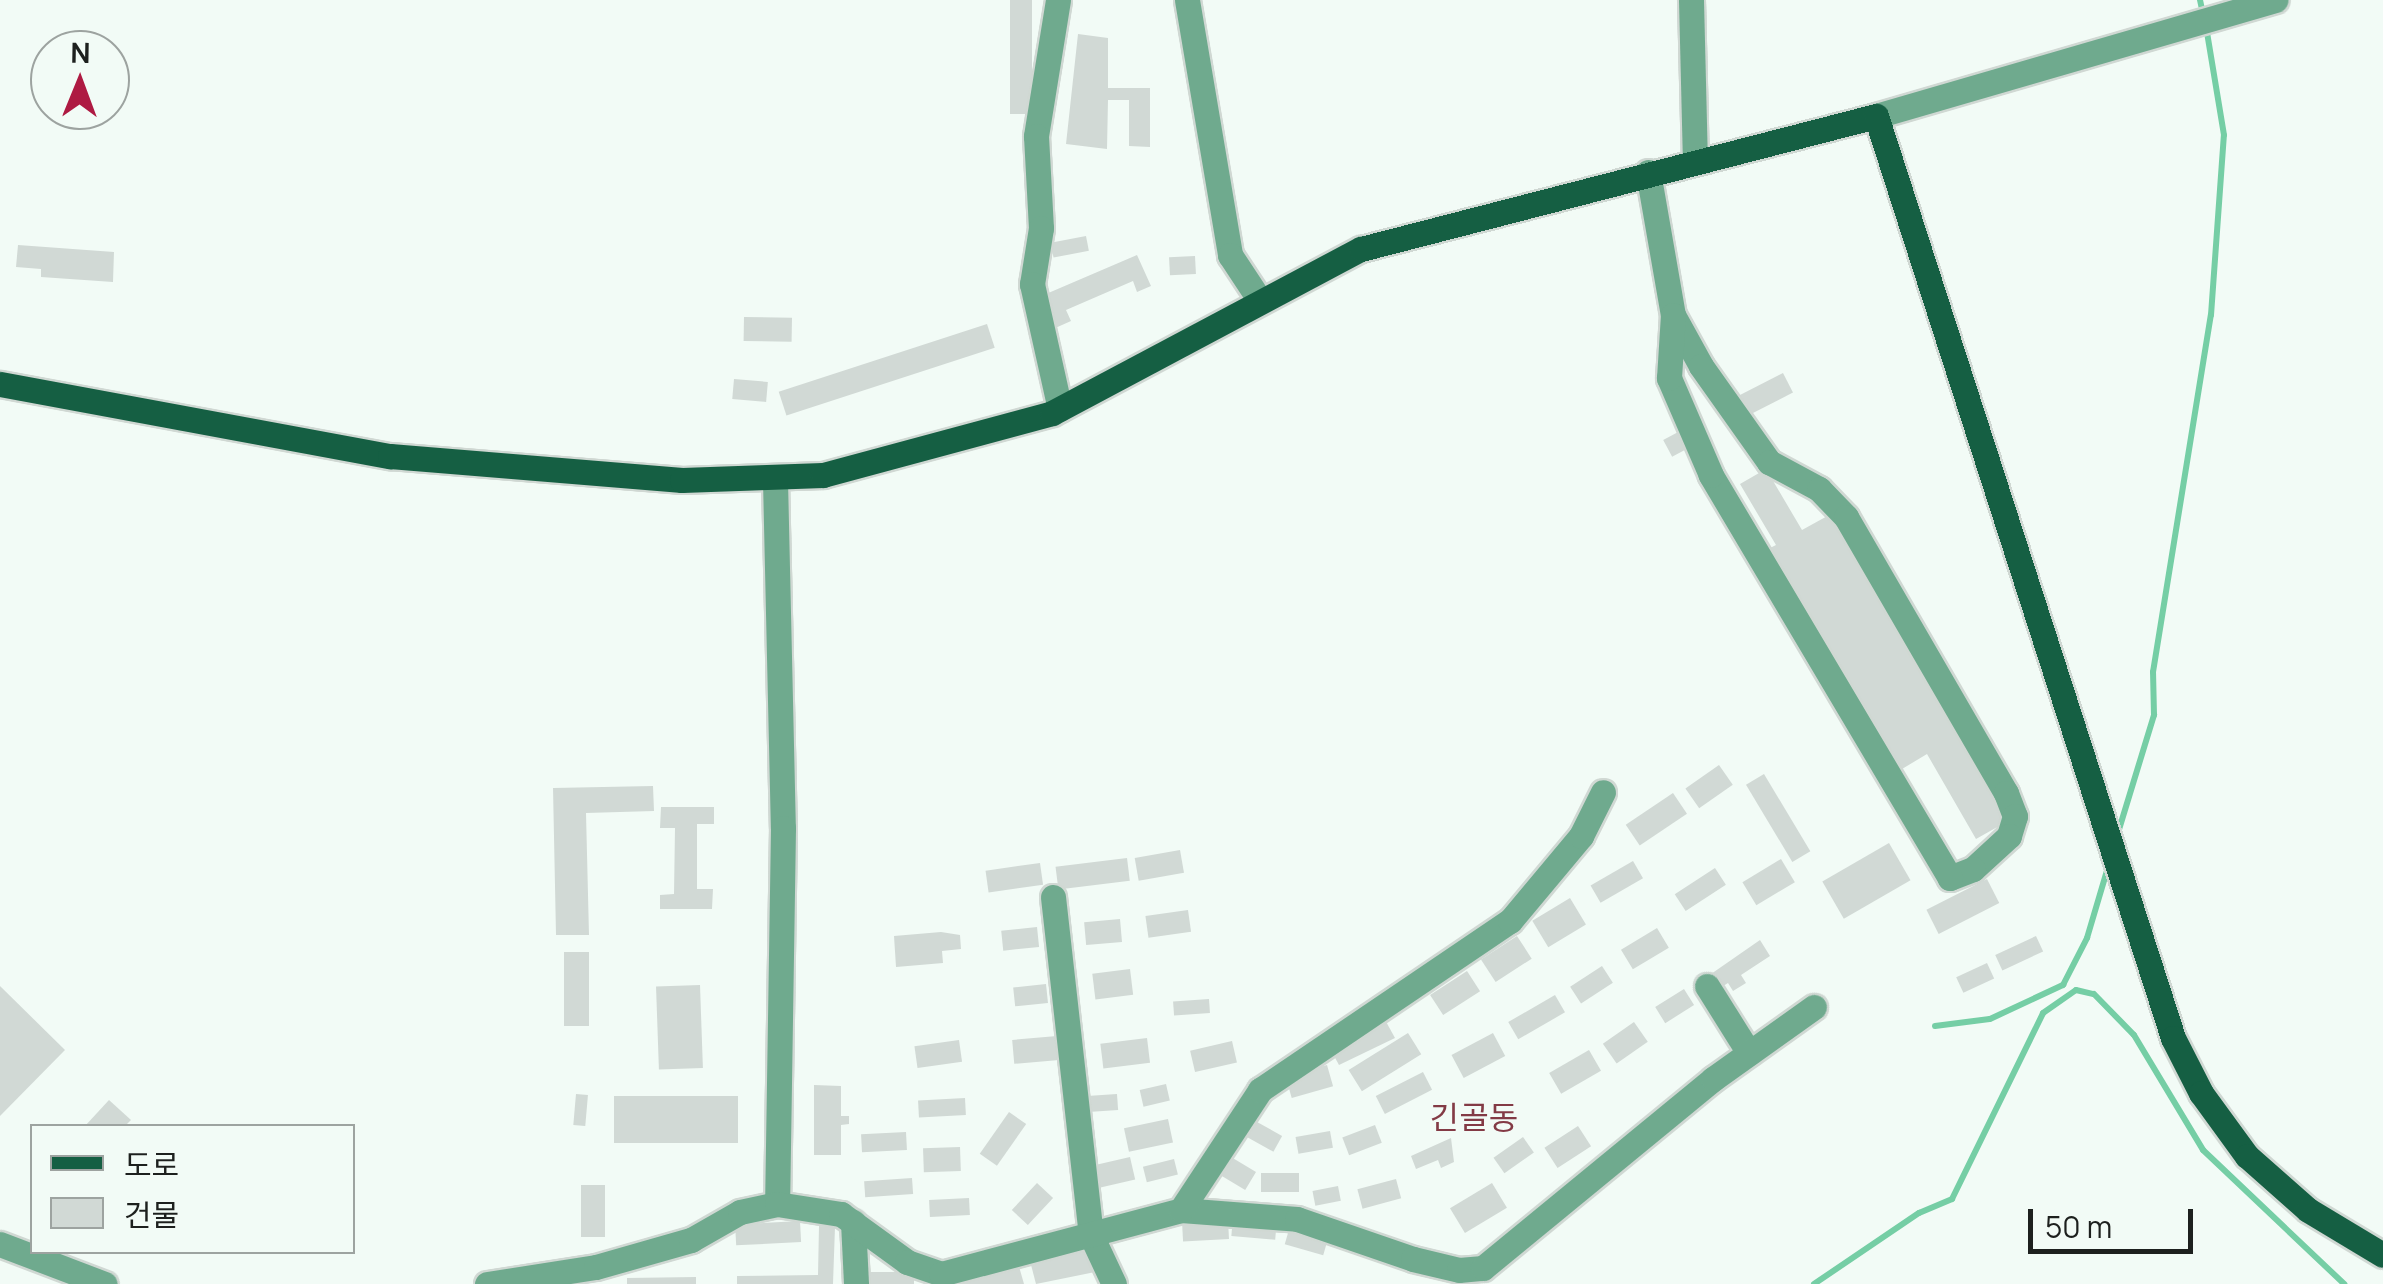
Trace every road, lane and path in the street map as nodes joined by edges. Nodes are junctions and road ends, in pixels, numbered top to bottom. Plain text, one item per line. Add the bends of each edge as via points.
1 (1058, 0) edge
2 (1186, 0) edge
3 (1692, 0) edge
4 (2275, 0) edge
5 (1876, 116) junction
6 (1695, 161) junction
7 (1648, 172) junction
8 (1259, 300) junction
9 (1674, 316) junction
10 (0, 384) edge
11 (1060, 409) junction
12 (776, 480) junction
13 (1602, 792) dead end
14 (1053, 898) dead end
15 (1707, 986) dead end
16 (1814, 1007) dead end
17 (1748, 1053) junction
18 (777, 1204) junction
19 (1181, 1210) junction
20 (853, 1222) junction
21 (1091, 1235) junction
22 (0, 1244) edge
23 (2383, 1255) edge
24 (104, 1284) edge
25 (487, 1284) edge
26 (856, 1284) edge
27 (1114, 1284) edge

1 - 11 street via 1036,136 1041,228 1032,284
2 - 8 street via 1230,255
3 - 6 street
4 - 5 street
5 - 6 main road
5 - 23 main road via 2174,1038 2201,1092 2247,1156 2308,1210
6 - 7 main road
7 - 8 main road via 1361,249
7 - 9 street
8 - 11 main road
9 - 9 street via 1669,378 1712,476 1950,878 1973,869 2009,836 2015,816 2006,794 1846,517 1819,489 1769,462
10 - 12 main road via 390,456 560,472
11 - 12 main road via 823,475
12 - 18 street via 783,828
13 - 19 street via 1581,836 1510,921 1260,1090
14 - 21 street
15 - 17 street
16 - 17 street
17 - 19 street via 1483,1268 1459,1270 1413,1259 1297,1218
18 - 20 street
18 - 25 street via 740,1212 691,1240 596,1267
19 - 21 street
20 - 21 street via 907,1262 941,1274
20 - 26 street
21 - 27 street
22 - 24 street

